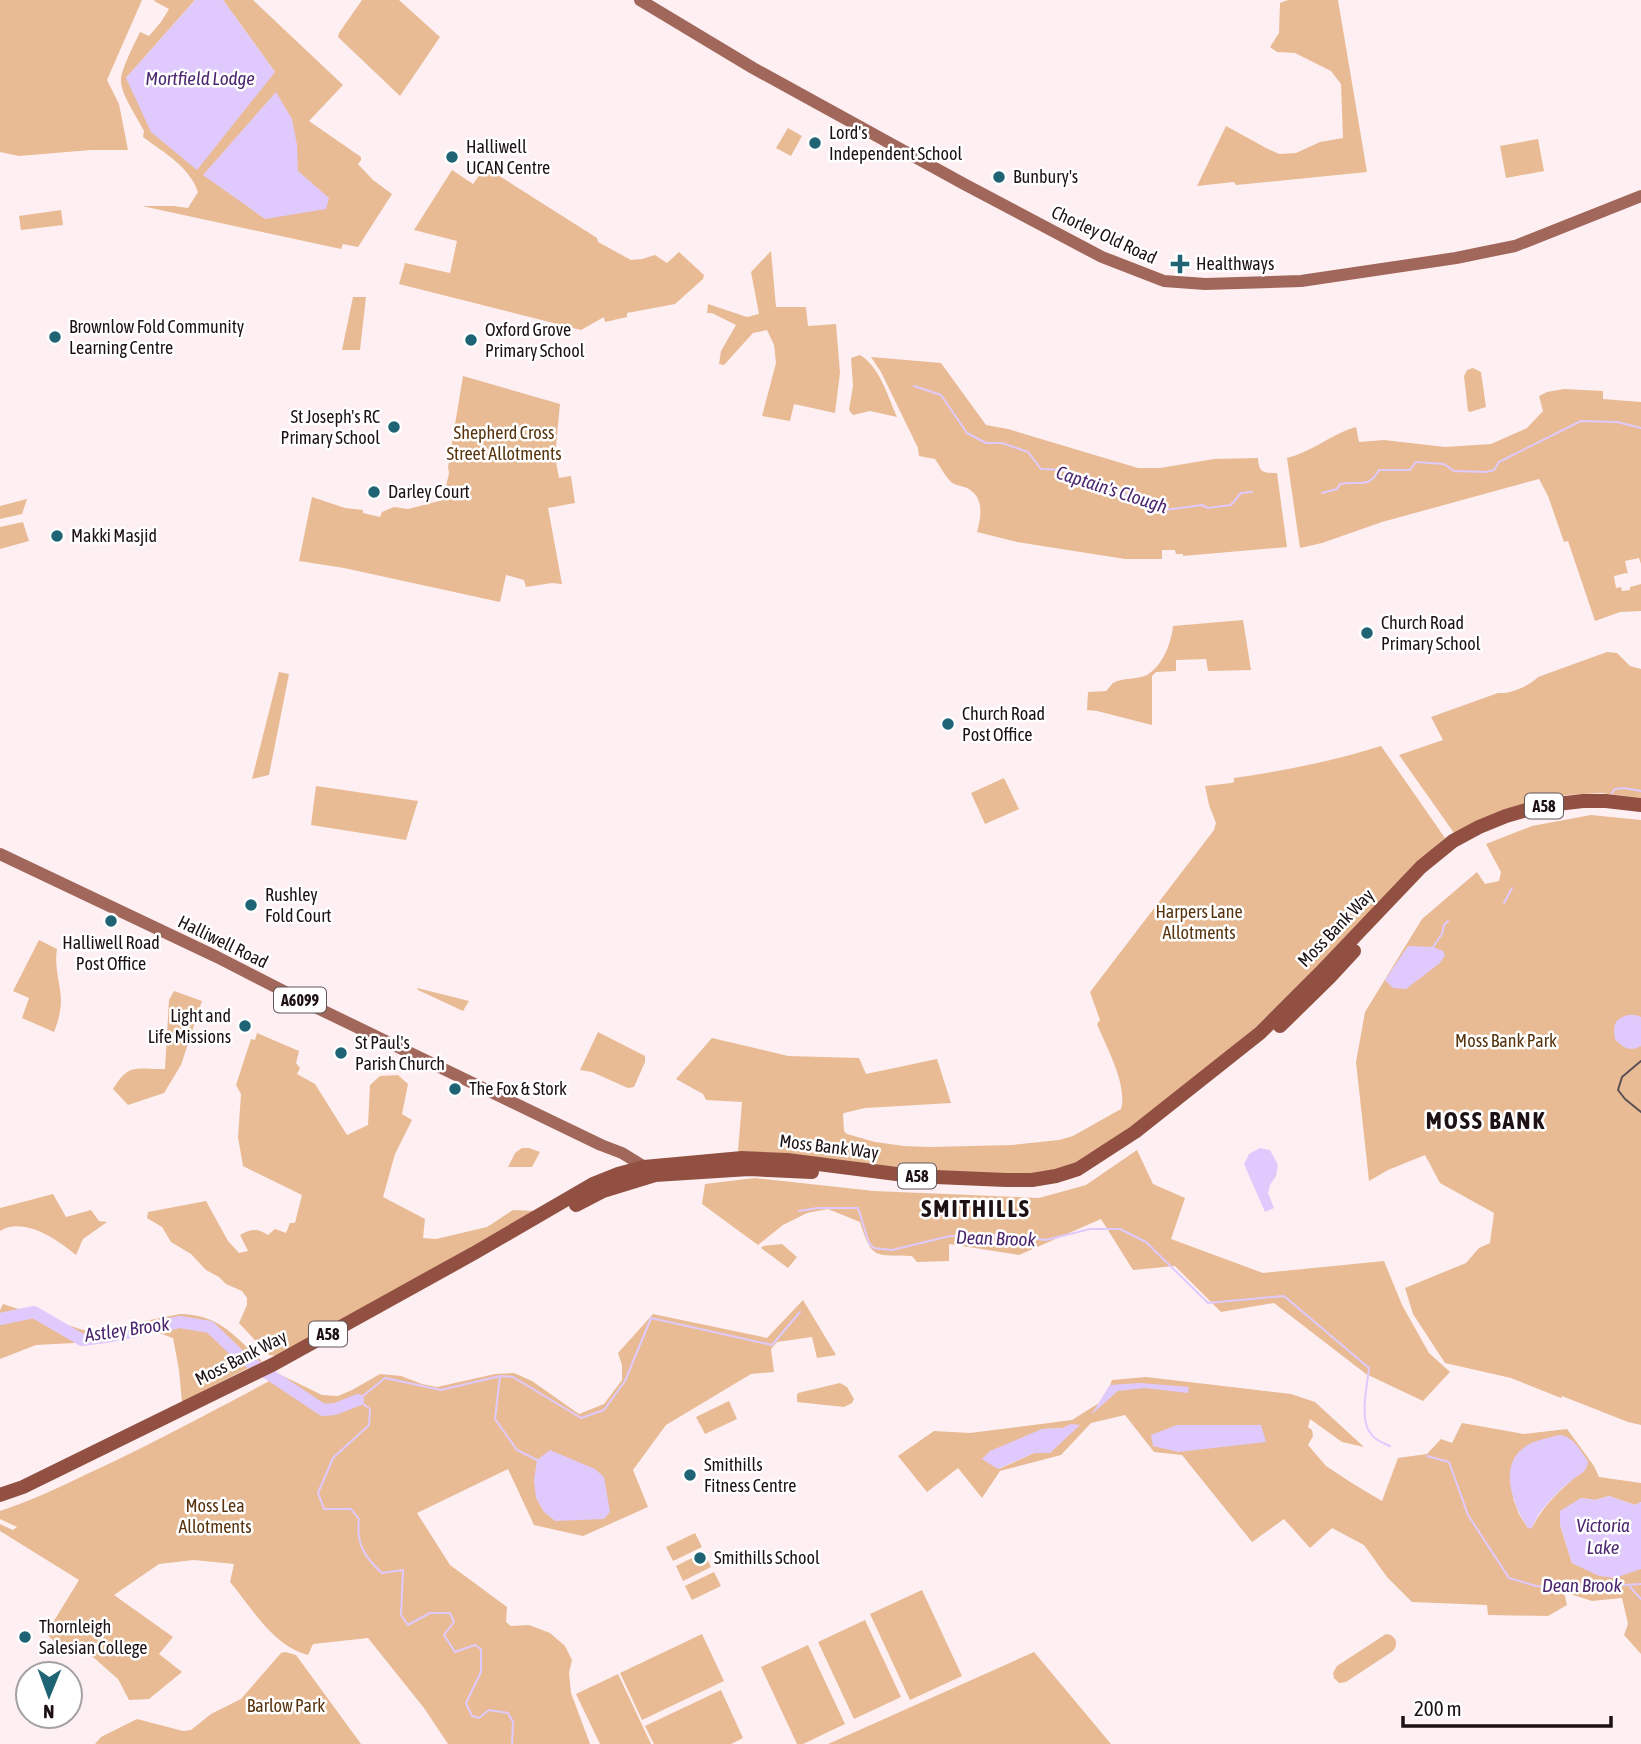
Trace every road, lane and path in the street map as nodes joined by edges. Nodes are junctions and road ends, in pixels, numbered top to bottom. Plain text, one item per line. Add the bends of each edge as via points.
1 (640, 0) edge
2 (1641, 196) edge
3 (1641, 805) edge
4 (1641, 814) edge
5 (0, 854) edge
6 (643, 1171) junction
7 (0, 1495) edge
8 (0, 1504) edge

1 - 2 main road, Chorley Old Road via 964,184 1102,257 1164,281 1301,281 1456,258 1515,246
3 - 6 highway, Moss Bank Way / A58 via 1583,801 1540,806 1453,841 1421,867 1260,1033 1135,1132 1077,1169 1044,1178 1006,1180 912,1176 741,1158
4 - 6 highway, Moss Bank Way / A58 via 1580,811 1531,817 1458,849 1426,873 1268,1037 1137,1140 1083,1175 1023,1187 895,1182 797,1171
5 - 6 main road, Halliwell Road / A6099 via 601,1145 619,1163
6 - 7 highway, Moss Bank Way / A58 via 593,1184 274,1364
6 - 8 highway, Moss Bank Way / A58 via 281,1368

